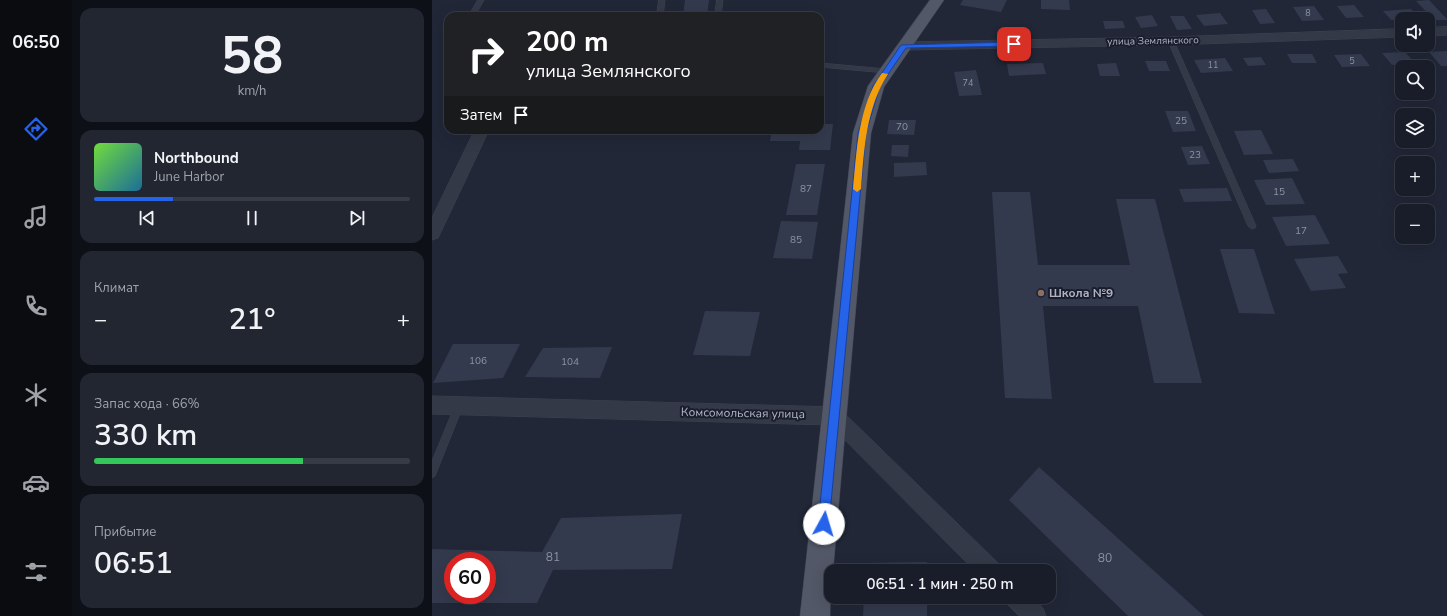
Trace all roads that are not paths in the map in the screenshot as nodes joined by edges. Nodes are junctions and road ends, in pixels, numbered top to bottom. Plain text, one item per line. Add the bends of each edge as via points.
1 (481, 0) edge
2 (662, 0) edge
3 (720, 0) edge
4 (937, 0) edge
5 (474, 12) edge
6 (660, 12) edge
7 (718, 12) edge
8 (1447, 31) edge
9 (1435, 32) edge
10 (1395, 33) edge
11 (1171, 41) junction
12 (904, 46) junction
13 (824, 66) edge
14 (886, 71) junction
15 (480, 134) edge
16 (1252, 226) dead end
17 (432, 234) edge
18 (432, 405) edge
19 (459, 406) junction
20 (834, 416) junction
21 (432, 474) edge
22 (983, 564) edge
23 (1023, 604) edge
24 (815, 616) edge
25 (1035, 616) edge

1 - 5 lane
2 - 6 lane
3 - 7 lane
4 - 12 main road
8 - 9 street
10 - 11 street, улица Землянского
11 - 12 street, улица Землянского
11 - 16 lane
12 - 14 main road
13 - 14 lane
14 - 20 main road via 876,86 862,133
15 - 17 street
18 - 19 street, Комсомольская улица
19 - 20 street, Комсомольская улица
19 - 21 lane
20 - 22 street
20 - 24 main road
23 - 25 street

